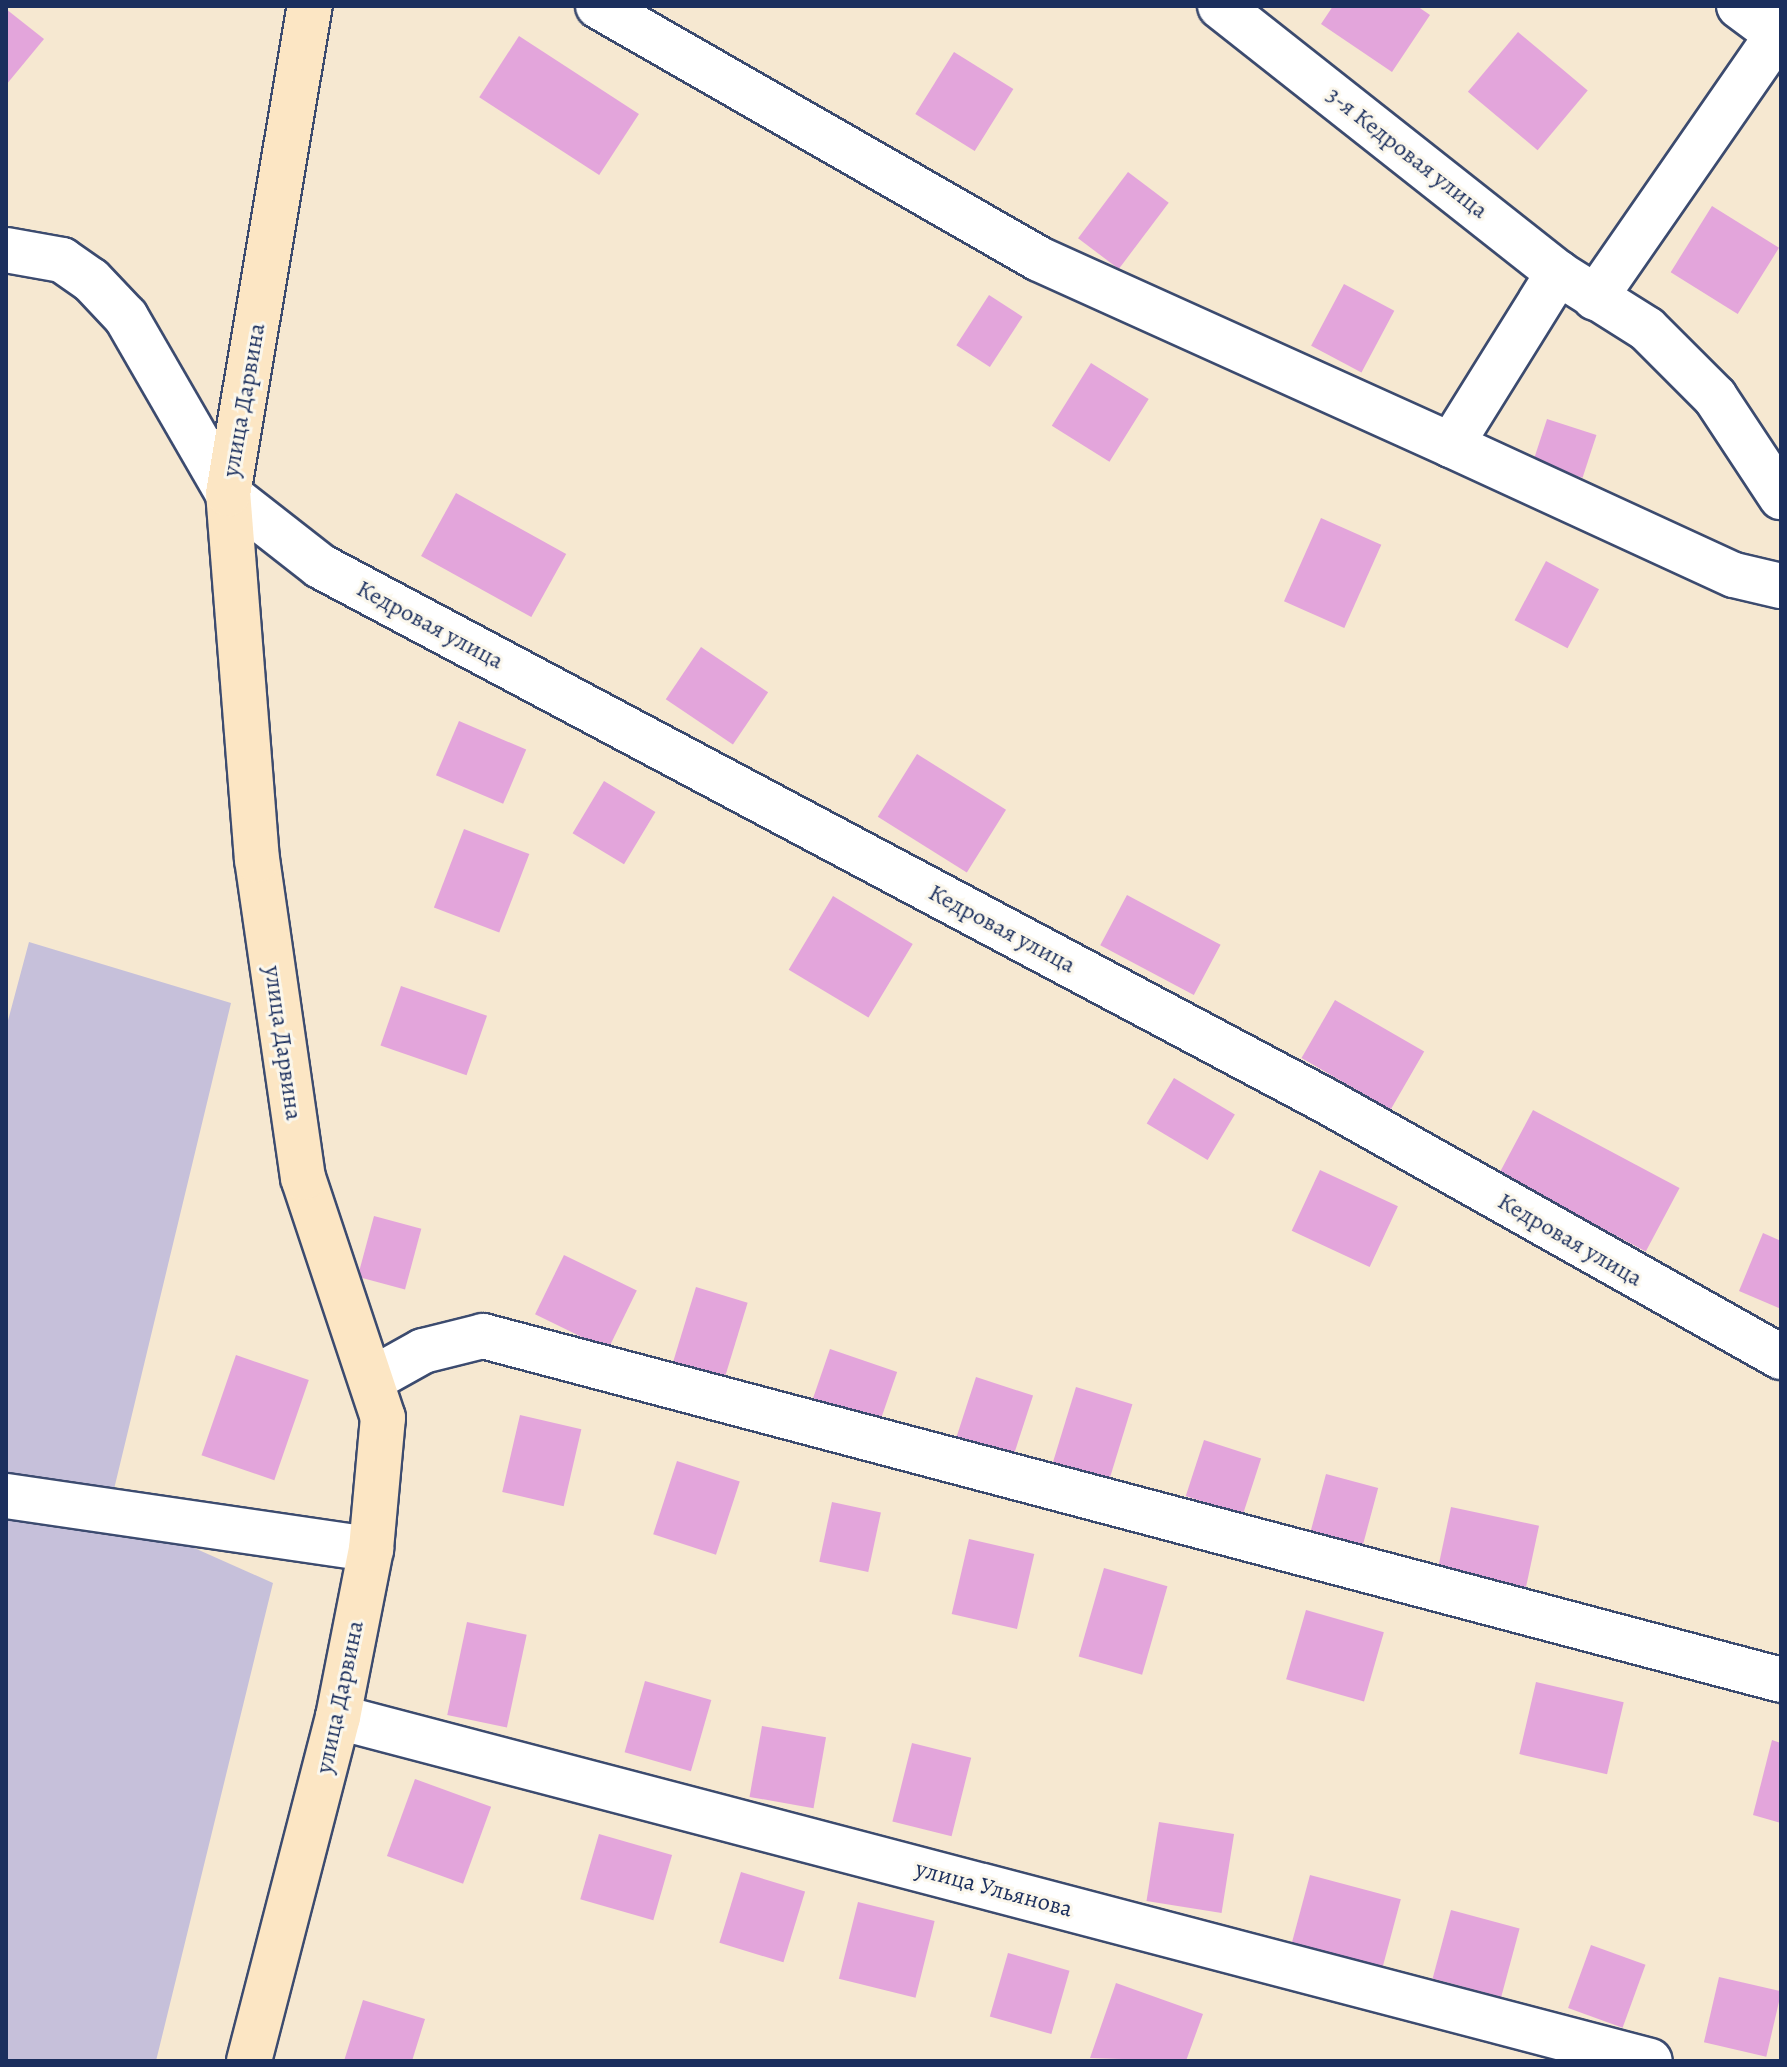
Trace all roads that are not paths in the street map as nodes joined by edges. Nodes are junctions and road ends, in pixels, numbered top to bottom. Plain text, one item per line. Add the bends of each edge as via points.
1 (310, 6) edge
2 (598, 6) edge
3 (1220, 6) edge
4 (1739, 6) edge
5 (1780, 32) edge
6 (6, 250) edge
7 (1558, 273) junction
8 (1595, 298) junction
9 (1451, 445) junction
10 (228, 494) junction
11 (1781, 497) edge
12 (1781, 586) edge
13 (1781, 1357) edge
14 (371, 1380) junction
15 (6, 1496) edge
16 (371, 1549) junction
17 (1781, 1680) edge
18 (338, 1717) junction
19 (249, 2061) edge
20 (1650, 2061) edge

1 - 10 street, улица Дарвина
2 - 9 street via 1039,259
3 - 7 street, 3-я Кедровая улица
4 - 5 street
5 - 8 street
6 - 10 street via 62,260 91,280 126,317
7 - 8 street, 3-я Кедровая улица
7 - 9 street
8 - 11 street, 3-я Кедровая улица via 1647,329 1715,397
9 - 12 street via 1734,575
10 - 13 street, Кедровая улица via 320,566 1314,1095
10 - 14 street, улица Дарвина via 257,860 303,1178
14 - 16 street, улица Дарвина via 383,1418
14 - 17 street via 423,1351 483,1336
15 - 16 street
16 - 18 street, улица Дарвина
18 - 19 street, улица Дарвина
18 - 20 street, улица Ульянова

